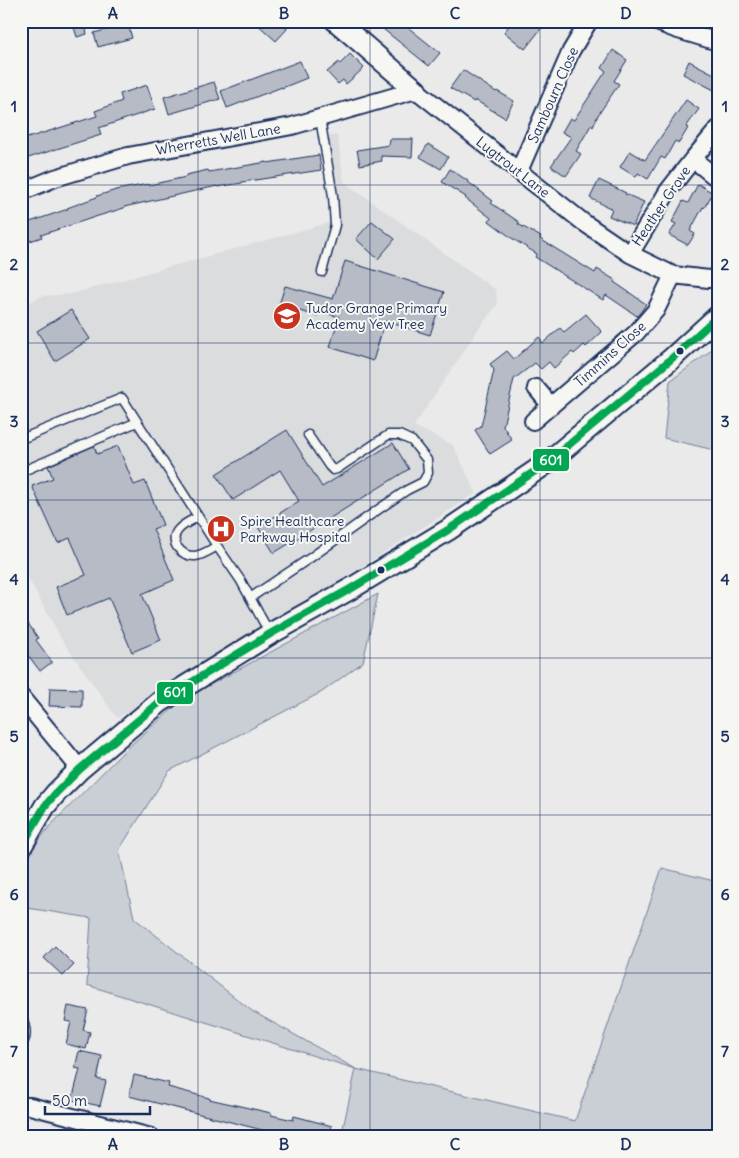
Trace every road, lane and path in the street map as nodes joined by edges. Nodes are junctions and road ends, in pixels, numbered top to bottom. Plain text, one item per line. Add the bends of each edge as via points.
1 (336, 21) edge
2 (589, 21) edge
3 (654, 21) edge
4 (718, 42) edge
5 (416, 90) junction
6 (320, 118) junction
7 (718, 129) edge
8 (693, 159) junction
9 (519, 171) junction
10 (714, 176) dead end
11 (21, 192) edge
12 (630, 254) junction
13 (322, 272) dead end
14 (673, 275) junction
15 (709, 280) dead end
16 (718, 316) edge
17 (536, 388) dead end
18 (551, 406) junction
19 (533, 421) dead end
20 (137, 422) junction
21 (308, 434) dead end
22 (21, 439) edge
23 (21, 466) edge
24 (198, 517) junction
25 (217, 546) junction
26 (250, 598) junction
27 (270, 634) junction
28 (21, 697) edge
29 (80, 769) junction
30 (21, 847) edge
31 (21, 1014) edge
32 (21, 1046) edge
33 (21, 1106) edge
34 (120, 1133) edge
35 (151, 1137) edge

1 - 5 street, Lugtrout Lane
2 - 9 street, Sambourn Close via 571,51
3 - 4 street
5 - 6 street, Wherretts Well Lane
5 - 9 street, Lugtrout Lane
6 - 11 street, Wherretts Well Lane via 128,156
6 - 13 lane via 335,225
7 - 8 street, Heather Grove
8 - 10 street, Heather Grove
8 - 12 street, Heather Grove via 668,190
9 - 12 street, Lugtrout Lane via 583,222
12 - 14 street, Lugtrout Lane
14 - 15 street, Lugtrout Lane
14 - 18 street, Timmins Close via 656,310 636,333
16 - 27 street via 547,463 448,530
17 - 18 street
18 - 19 street, Timmins Close
20 - 22 lane via 122,398
20 - 23 lane via 23,471
20 - 24 lane
21 - 26 lane via 333,470 388,435 399,435 412,441 427,460 428,473 423,482 379,508
24 - 25 lane
24 - 25 lane via 177,530 175,544 178,550 195,556
25 - 26 lane
26 - 27 lane
27 - 29 street via 160,702
28 - 29 street
29 - 30 street via 45,806
31 - 32 lane via 26,1037
33 - 34 street
34 - 35 street

